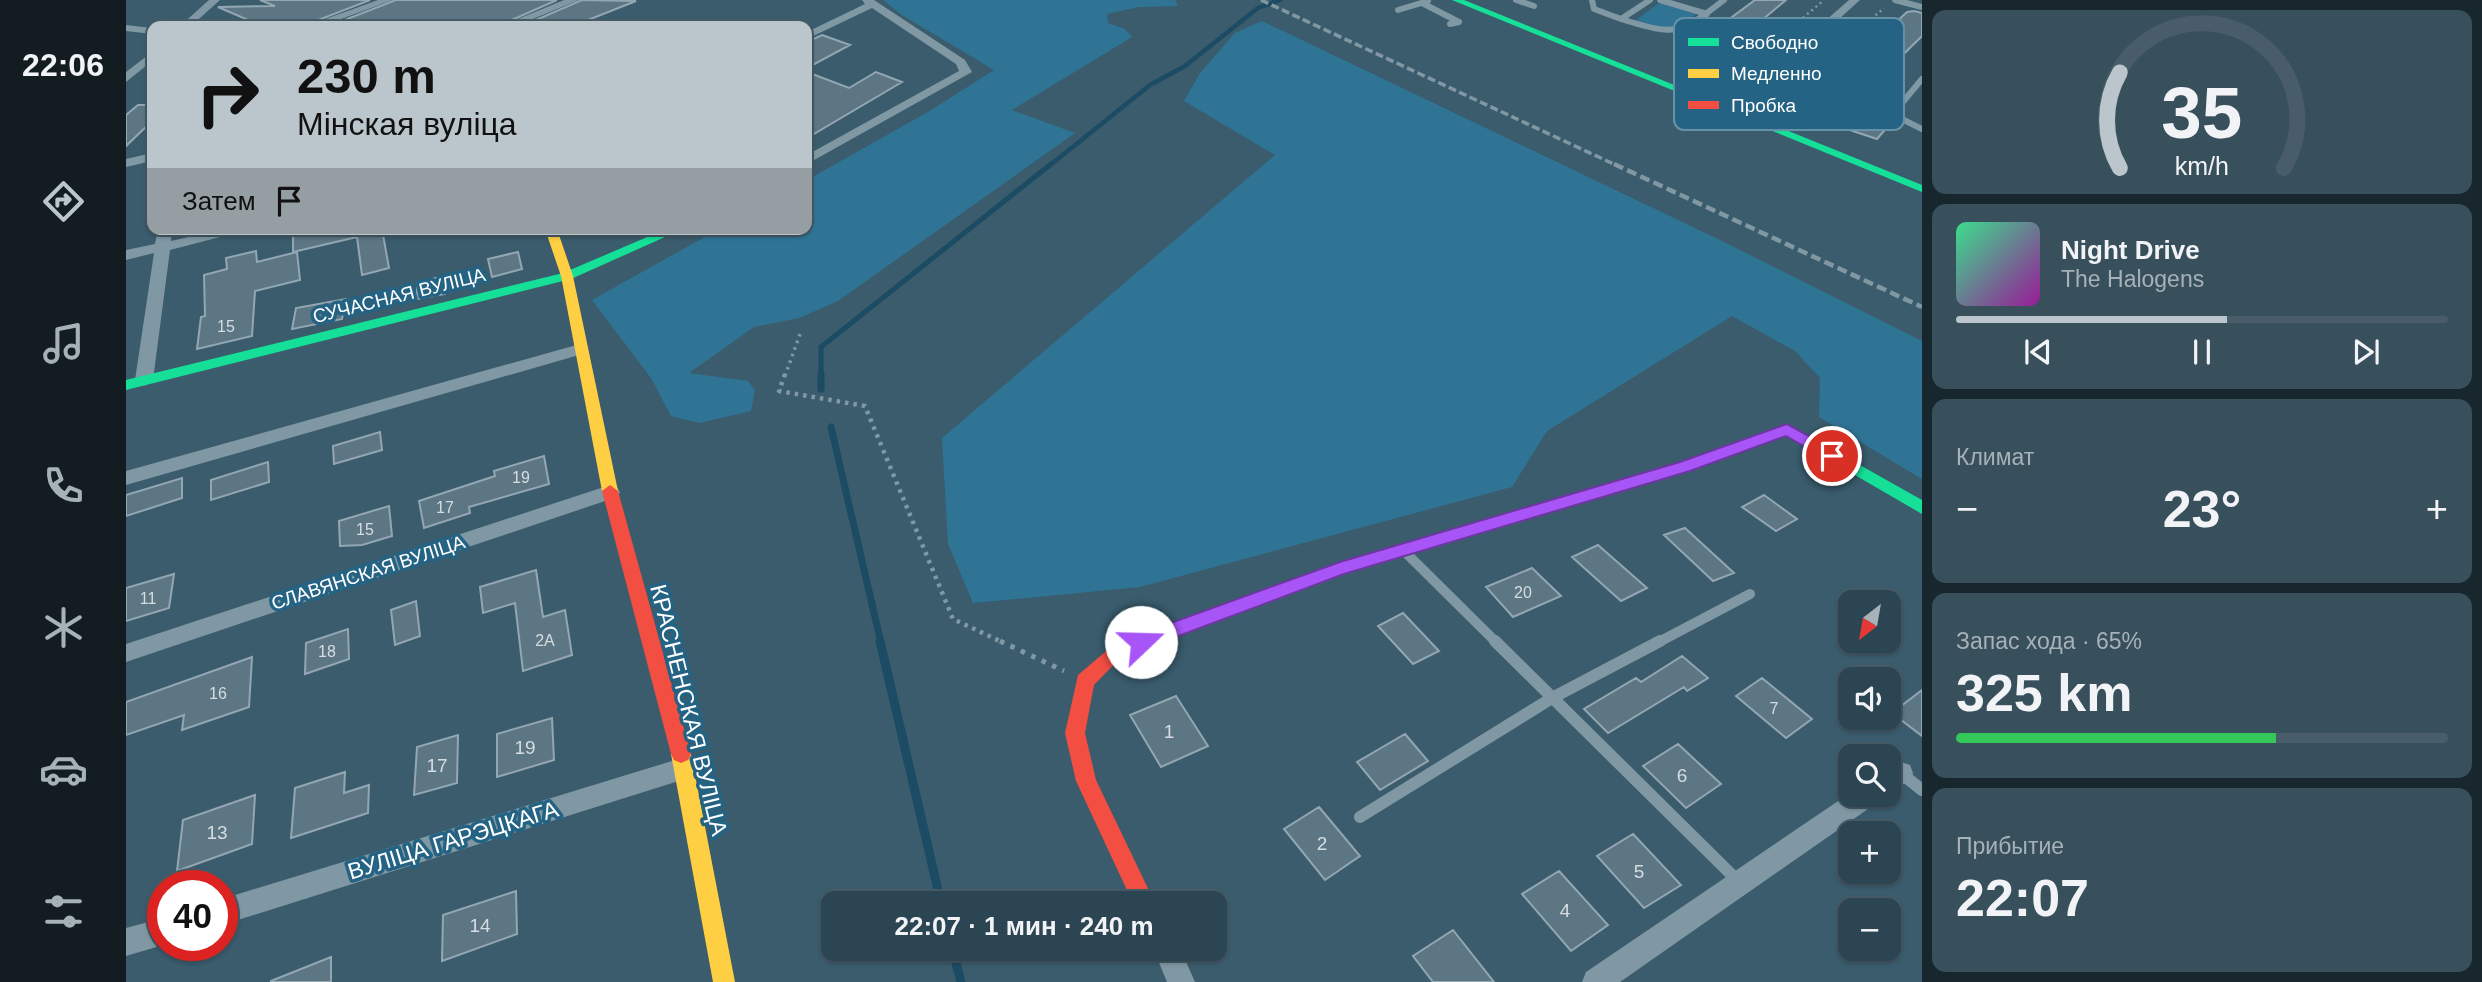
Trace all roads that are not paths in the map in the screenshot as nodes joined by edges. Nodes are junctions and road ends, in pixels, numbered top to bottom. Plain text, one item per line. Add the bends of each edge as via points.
1 (215, 0) edge
2 (388, 0) edge
3 (574, 0) edge
4 (1431, 0) edge
5 (1516, 0) edge
6 (1592, 0) edge
7 (1650, 0) edge
8 (1660, 0) edge
9 (1724, 0) edge
10 (1855, 0) edge
11 (1894, 0) edge
12 (1460, 1) edge
13 (870, 2) edge
14 (1422, 3) junction
15 (1534, 6) dead end
16 (1922, 7) edge
17 (1398, 10) dead end
18 (1707, 13) junction
19 (1700, 18) edge
20 (1836, 18) edge
21 (1621, 19) junction
22 (191, 21) edge
23 (327, 21) edge
24 (520, 21) edge
25 (1450, 24) dead end
26 (126, 27) edge
27 (147, 30) edge
28 (812, 33) edge
29 (1674, 33) edge
30 (147, 59) edge
31 (126, 78) edge
32 (1922, 79) edge
33 (1674, 87) edge
34 (1904, 101) edge
35 (1904, 120) edge
36 (1922, 129) edge
37 (1779, 130) edge
38 (812, 157) edge
39 (147, 158) edge
40 (126, 163) edge
41 (1922, 189) edge
42 (164, 235) edge
43 (217, 235) edge
44 (553, 235) edge
45 (663, 235) edge
46 (162, 247) junction
47 (126, 255) edge
48 (567, 276) junction
49 (580, 349) junction
50 (144, 380) junction
51 (126, 385) edge
52 (126, 478) edge
53 (610, 492) junction
54 (1922, 508) edge
55 (1403, 550) junction
56 (1750, 594) dead end
57 (126, 653) edge
58 (1552, 698) junction
59 (685, 768) junction
60 (1901, 780) edge
61 (1922, 790) edge
62 (1850, 807) edge
63 (1360, 817) dead end
64 (1740, 883) junction
65 (1138, 891) edge
66 (238, 907) edge
67 (147, 936) edge
68 (126, 942) edge
69 (1172, 961) edge
70 (724, 982) edge
71 (1181, 982) edge
72 (1596, 982) edge

1 - 22 street
2 - 23 street
3 - 24 street
4 - 14 lane
5 - 15 lane
6 - 21 lane via 1594,9
7 - 21 lane
8 - 18 lane
9 - 18 lane
10 - 20 street
11 - 16 lane
12 - 33 street
13 - 28 street
13 - 38 street via 961,62 966,72
14 - 17 lane
14 - 25 lane via 1459,22
18 - 19 lane
21 - 29 lane
26 - 27 street
30 - 31 street
32 - 34 lane
35 - 36 lane
37 - 41 street
39 - 40 street
42 - 46 street
43 - 46 street
44 - 48 street, КРАСНЕНСКАЯ ВУЛІЦА
45 - 48 street, СУЧАСНАЯ ВУЛІЦА
46 - 47 street
46 - 50 street
48 - 49 street, КРАСНЕНСКАЯ ВУЛІЦА
48 - 50 street, СУЧАСНАЯ ВУЛІЦА
49 - 52 street
49 - 53 street, КРАСНЕНСКАЯ ВУЛІЦА
50 - 51 street, СУЧАСНАЯ ВУЛІЦА
53 - 57 street, СЛАВЯНСКАЯ ВУЛІЦА
53 - 59 street, КРАСНЕНСКАЯ ВУЛІЦА
54 - 55 street via 1787,429 1685,467
55 - 58 lane
55 - 65 street via 1115,652 1085,681 1075,733 1086,781
56 - 58 lane
58 - 63 lane
58 - 64 lane
59 - 66 street, ВУЛІЦА ГАРЭЦКАГА
59 - 70 street, КРАСНЕНСКАЯ ВУЛІЦА
60 - 61 lane
62 - 64 street
64 - 72 street
67 - 68 street
69 - 71 street

